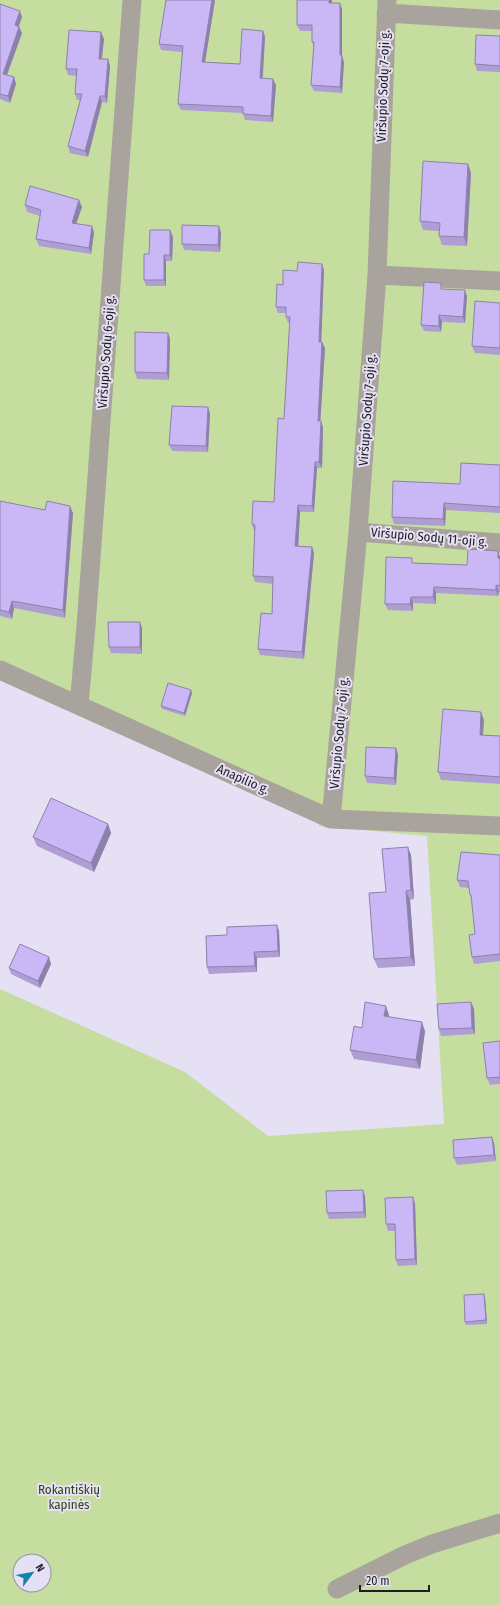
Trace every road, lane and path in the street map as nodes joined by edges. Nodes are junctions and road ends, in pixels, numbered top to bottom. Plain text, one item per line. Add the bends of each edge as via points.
1 (132, 0) edge
2 (386, 6) edge
3 (500, 20) edge
4 (377, 274) junction
5 (500, 281) edge
6 (358, 532) junction
7 (500, 543) edge
8 (0, 670) edge
9 (79, 705) junction
10 (330, 818) junction
11 (500, 826) edge
12 (500, 1523) edge
13 (337, 1589) dead end

1 - 9 street, Viršupio Sodų 6-oji g.
2 - 3 street
2 - 4 street, Viršupio Sodų 7-oji g.
4 - 5 street
4 - 6 street, Viršupio Sodų 7-oji g.
6 - 7 street, Viršupio Sodų 11-oji g.
6 - 10 street, Viršupio Sodų 7-oji g.
8 - 9 street, Anapilio g.
9 - 10 street, Anapilio g.
10 - 11 street, Anapilio g.
12 - 13 street via 432,1544

